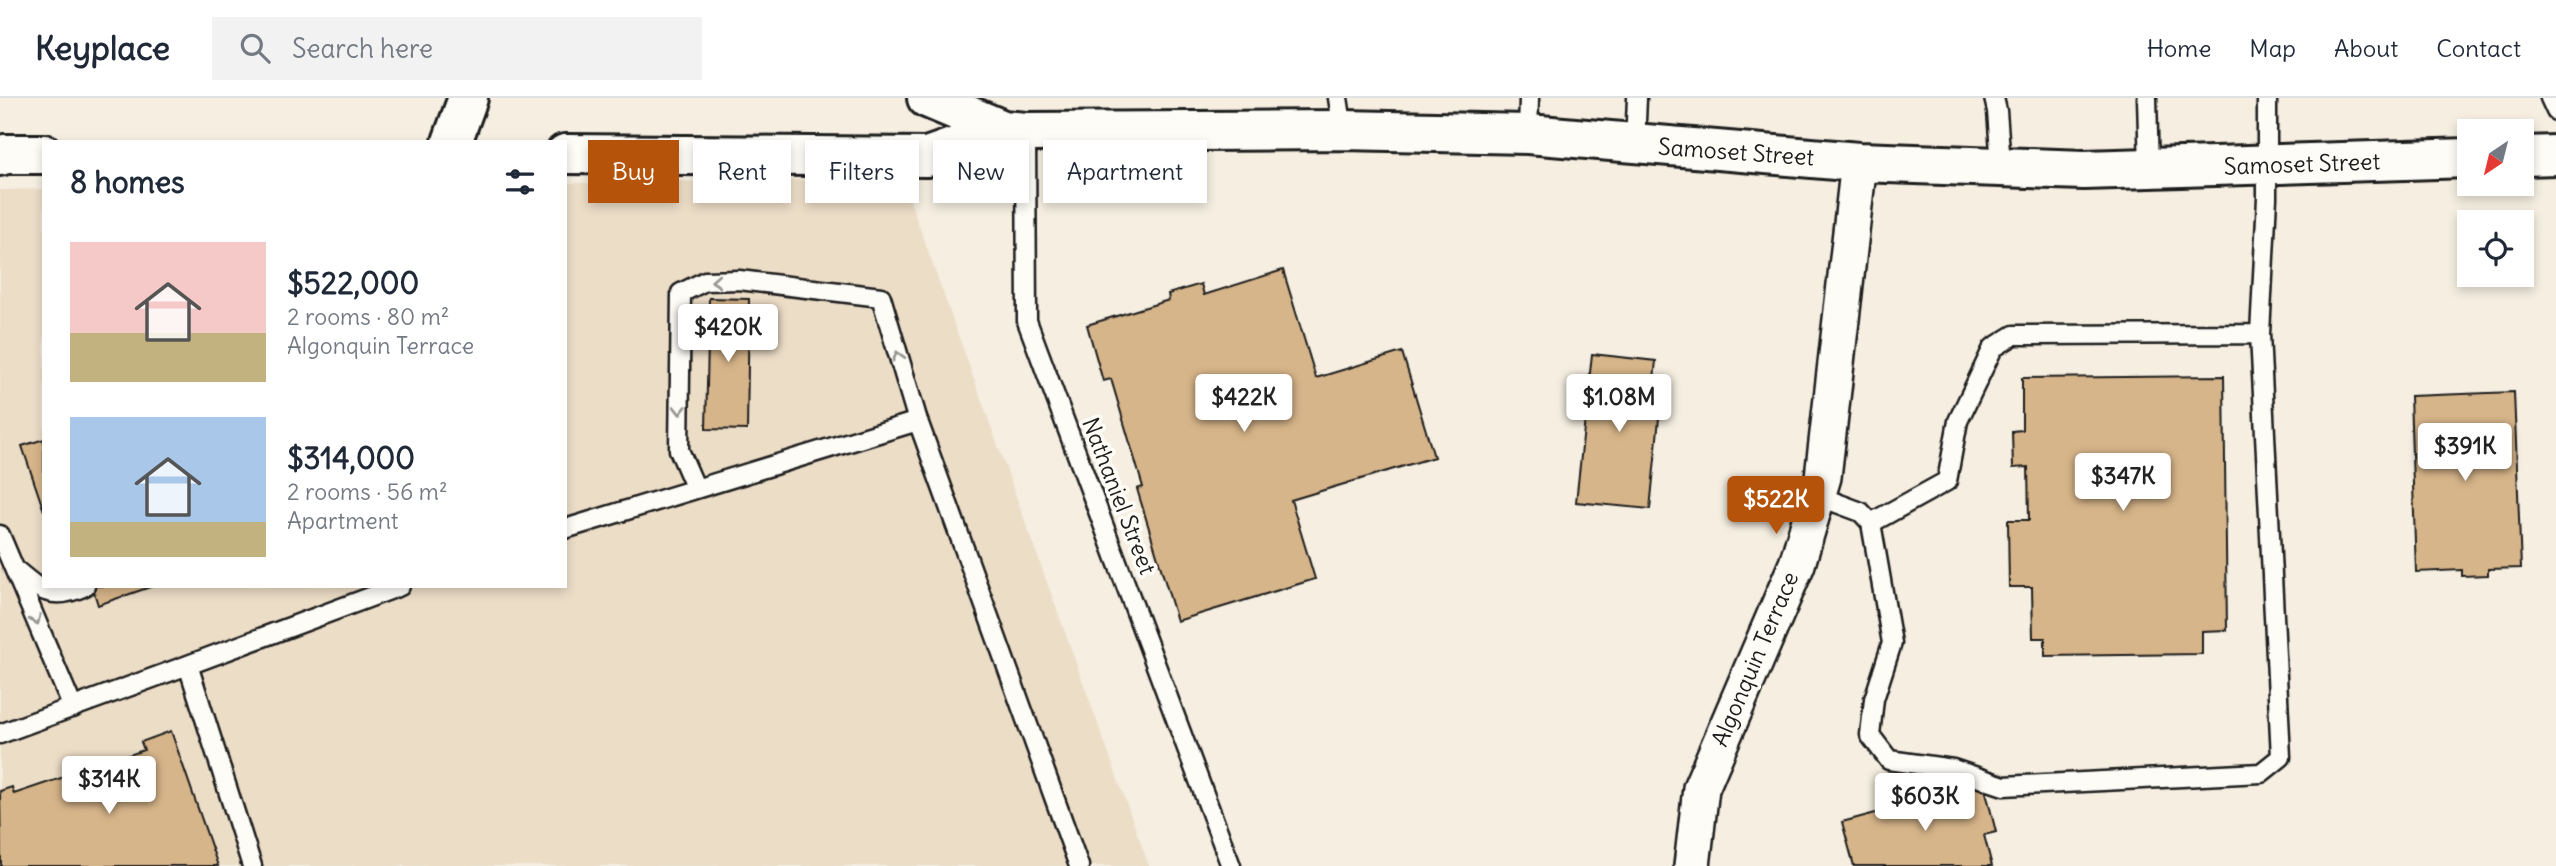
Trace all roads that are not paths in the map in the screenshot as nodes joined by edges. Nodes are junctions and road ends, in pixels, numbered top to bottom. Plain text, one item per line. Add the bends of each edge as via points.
1 (468, 98) edge
2 (927, 98) edge
3 (1637, 98) edge
4 (1994, 98) edge
5 (2147, 98) edge
6 (2267, 98) edge
7 (2550, 98) edge
8 (2556, 111) edge
9 (1340, 114) edge
10 (1528, 116) edge
11 (1015, 131) junction
12 (453, 140) edge
13 (1635, 145) junction
14 (42, 154) edge
15 (567, 154) edge
16 (3, 155) edge
17 (2556, 155) edge
18 (2534, 156) edge
19 (2457, 158) edge
20 (1859, 162) junction
21 (2001, 165) junction
22 (2266, 165) junction
23 (2149, 169) junction
24 (2260, 334) junction
25 (918, 421) junction
26 (696, 489) junction
27 (1818, 496) junction
28 (1871, 523) junction
29 (567, 527) edge
30 (0, 535) edge
31 (14, 569) junction
32 (79, 588) edge
33 (395, 588) edge
34 (188, 665) junction
35 (73, 708) junction
36 (0, 734) edge
37 (252, 866) edge
38 (1079, 866) edge
39 (1231, 866) edge
40 (1692, 866) edge

1 - 12 highway
2 - 11 highway, Samoset Street
3 - 13 lane
4 - 21 lane
5 - 23 lane
6 - 22 lane
7 - 8 lane
9 - 10 highway, Samoset Street
9 - 11 highway, Samoset Street
10 - 13 highway, Samoset Street
11 - 15 highway, Samoset Street via 927,157
11 - 39 lane, Nathaniel Street via 1027,321
13 - 20 highway, Samoset Street
14 - 16 highway
17 - 18 highway
19 - 22 highway, Samoset Street
20 - 21 highway, Samoset Street
20 - 27 street, Algonquin Terrace via 1824,477
21 - 23 highway, Samoset Street
22 - 23 highway, Samoset Street
22 - 24 lane
24 - 28 lane via 2014,335 1993,348 1958,421 1947,481
24 - 28 lane via 2281,757 2261,773 2004,786 1953,769 1889,760 1870,735 1874,699 1892,643
25 - 26 lane
25 -> 26 lane via 881,297 739,280 705,281 681,293 679,450
25 - 38 lane
26 - 29 lane
27 - 28 lane via 1861,512
27 - 40 street, Algonquin Terrace via 1797,564 1701,788
30 - 31 lane
31 - 32 lane via 38,589 57,595
31 -> 35 lane
33 - 34 lane
34 - 35 lane
34 - 37 lane
35 - 36 lane

